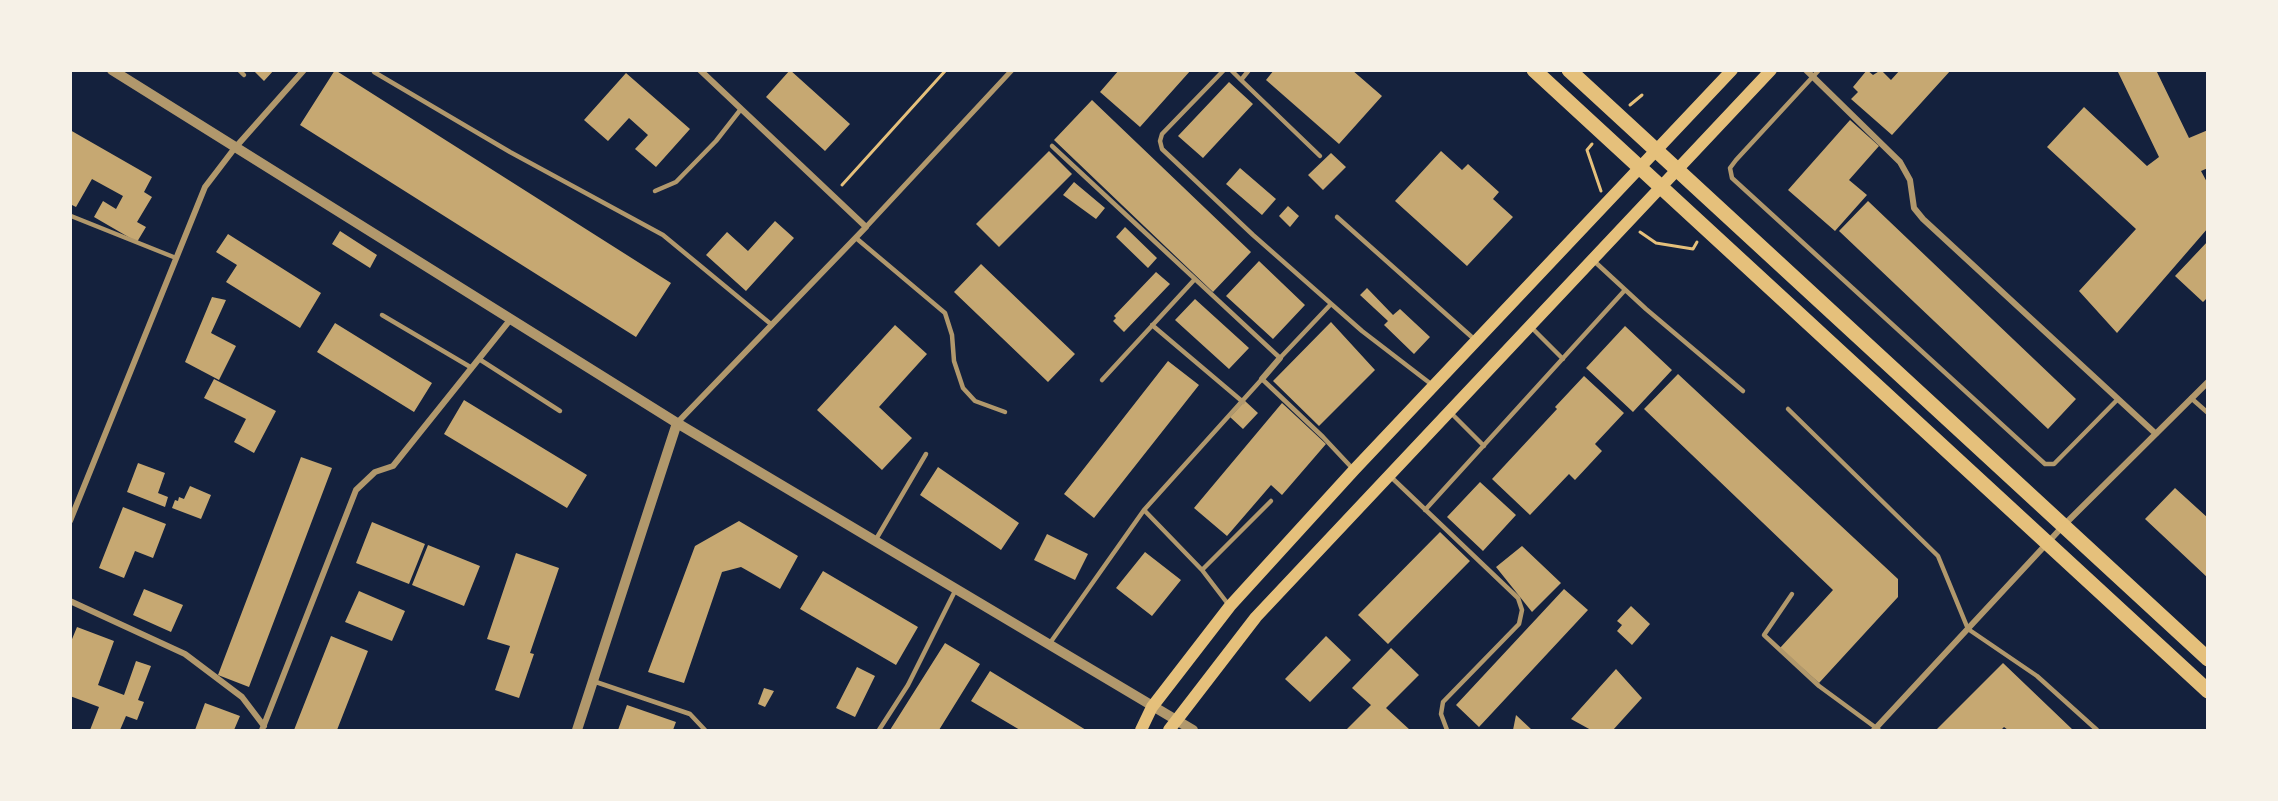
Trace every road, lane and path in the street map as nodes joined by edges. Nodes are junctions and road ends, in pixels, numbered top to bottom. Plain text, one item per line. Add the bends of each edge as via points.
1 (112, 70) edge
2 (304, 70) edge
3 (700, 70) edge
4 (946, 70) edge
5 (1012, 70) edge
6 (1224, 70) edge
7 (1232, 70) edge
8 (1249, 70) edge
9 (1534, 70) edge
10 (1569, 70) edge
11 (1732, 70) edge
12 (1771, 70) edge
13 (1806, 70) edge
14 (1819, 70) edge
15 (374, 72) dead end
16 (1813, 78) junction
17 (1241, 80) junction
18 (741, 109) junction
19 (1600, 133) junction
20 (1052, 146) dead end
21 (234, 149) junction
22 (1654, 151) junction
23 (1320, 156) dead end
24 (1639, 169) junction
25 (1676, 172) junction
26 (842, 185) dead end
27 (1660, 190) junction
28 (655, 191) dead end
29 (1607, 202) junction
30 (71, 216) edge
31 (1337, 217) dead end
32 (1629, 224) junction
33 (866, 227) junction
34 (1704, 230) junction
35 (856, 238) junction
36 (176, 258) junction
37 (1594, 261) junction
38 (1194, 279) junction
39 (1625, 290) junction
40 (1331, 304) junction
41 (382, 315) dead end
42 (510, 320) junction
43 (771, 325) junction
44 (1152, 325) junction
45 (1531, 327) junction
46 (1476, 341) junction
47 (1280, 358) junction
48 (479, 359) junction
49 (1563, 359) junction
50 (472, 368) junction
51 (1262, 379) junction
52 (1102, 380) dead end
53 (2208, 382) edge
54 (1434, 386) junction
55 (1743, 391) dead end
56 (2191, 398) junction
57 (2118, 399) junction
58 (1243, 402) junction
59 (1788, 409) dead end
60 (560, 411) dead end
61 (1005, 412) dead end
62 (1450, 412) junction
63 (2208, 413) edge
64 (677, 423) junction
65 (2156, 434) junction
66 (1484, 446) junction
67 (926, 454) dead end
68 (1353, 470) junction
69 (1389, 475) junction
70 (1271, 501) dead end
71 (1144, 510) junction
72 (1425, 510) junction
73 (70, 522) edge
74 (2064, 525) junction
75 (875, 541) junction
76 (2047, 543) junction
77 (1202, 570) junction
78 (956, 589) junction
79 (1792, 594) dead end
80 (70, 601) edge
81 (1230, 606) junction
82 (1968, 629) junction
83 (1048, 645) junction
84 (2208, 659) edge
85 (593, 681) junction
86 (2208, 691) edge
87 (1152, 707) junction
88 (1172, 725) edge
89 (263, 728) edge
90 (577, 730) edge
91 (705, 730) edge
92 (879, 730) edge
93 (1141, 730) edge
94 (1193, 730) edge
95 (1447, 730) edge
96 (1876, 730) edge
97 (2097, 730) edge

1 - 21 street
2 - 21 street
3 - 18 street
4 - 26 path
5 - 33 street
6 - 40 lane via 1162,134 1162,149
7 - 17 lane
8 - 17 lane
9 - 19 main road
10 - 22 main road
11 - 22 main road
12 - 25 main road
13 - 16 street
14 - 16 lane
15 - 43 lane via 663,235
16 - 57 street via 1900,162 1910,180 1914,208 1923,219
16 - 57 lane via 1736,160 1730,168 1732,178 2045,464 2054,464
17 - 23 lane
18 - 28 lane via 676,182
18 - 33 street
19 - 24 main road
19 - 29 path via 1587,150
20 - 38 lane
21 - 36 street via 205,187
21 - 42 street
22 - 24 main road
22 - 25 main road
24 - 27 main road
24 - 29 main road
25 - 27 main road
25 - 74 main road
27 - 32 main road
27 - 34 main road
29 - 46 main road
30 - 36 lane
31 - 46 lane
32 - 34 path via 1656,243 1693,249
32 - 37 main road
33 - 35 street
34 - 76 main road
35 - 43 street
35 - 61 lane via 945,313 963,387 975,401
36 - 73 street
37 - 39 lane
37 - 45 main road
38 - 44 lane
38 - 47 lane
39 - 49 lane
39 - 55 lane
40 - 47 lane
40 - 54 lane
41 - 50 lane
42 - 48 street
42 - 64 street
43 - 64 street
44 - 52 lane
44 - 58 lane
45 - 49 lane
45 - 62 main road
46 - 54 main road
47 - 51 street
48 - 50 street
48 - 60 lane
49 - 66 lane
50 - 89 street via 393,465 375,472 356,490
51 - 58 lane
51 - 68 lane
53 - 56 street
54 - 68 main road
56 - 63 lane
56 - 65 street
57 - 65 street
58 - 71 lane
59 - 82 lane via 1938,556
62 - 66 lane
62 - 69 main road
64 - 75 street
64 - 85 street
65 - 74 street
66 - 72 lane
67 - 75 lane
68 - 81 main road
69 - 72 lane
69 - 88 main road via 1256,617
70 - 77 lane
71 - 77 lane
71 - 83 lane
72 - 95 lane via 1518,598 1521,610 1519,624 1443,702
74 - 76 street
74 - 84 main road
75 - 78 street
76 - 82 street
76 - 86 main road
77 - 81 lane
78 - 83 street
78 - 92 lane via 908,686
79 - 96 lane via 1764,635 1819,686
80 - 89 street via 186,654 242,697
81 - 87 main road
82 - 96 street
82 - 97 lane via 2037,675
83 - 87 street
85 - 90 street
85 - 91 lane via 690,714
87 - 88 street
87 - 93 main road
88 - 94 street

